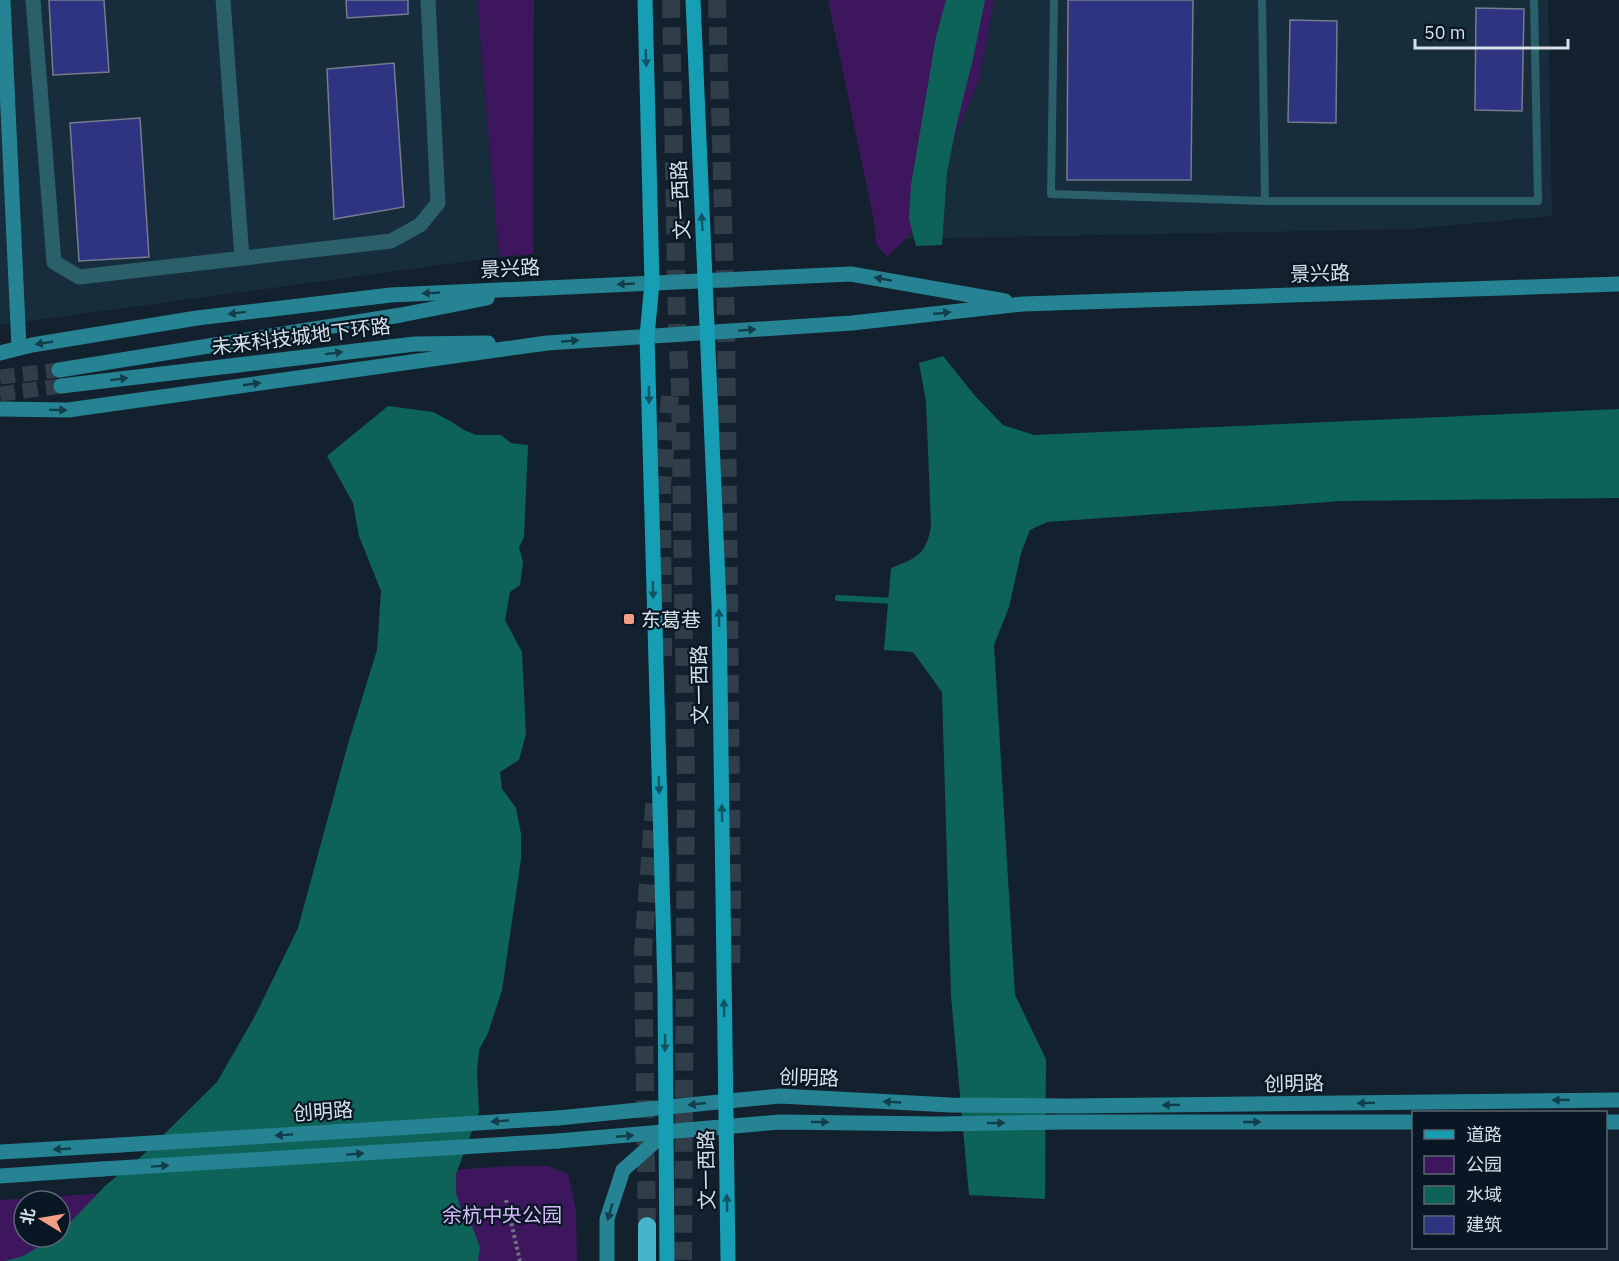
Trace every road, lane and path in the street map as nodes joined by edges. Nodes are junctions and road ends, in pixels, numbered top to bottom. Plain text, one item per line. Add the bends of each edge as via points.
1 (3, 0) edge
2 (33, 0) edge
3 (223, 0) edge
4 (428, 0) edge
5 (645, 0) edge
6 (693, 0) edge
7 (1054, 0) edge
8 (1262, 0) edge
9 (1534, 0) edge
10 (1265, 201) junction
11 (242, 258) junction
12 (705, 280) junction
13 (652, 283) junction
14 (1619, 284) edge
15 (537, 288) junction
16 (1023, 304) junction
17 (707, 332) junction
18 (647, 336) junction
19 (547, 343) junction
20 (20, 348) junction
21 (0, 353) edge
22 (0, 409) edge
23 (1619, 1100) edge
24 (725, 1101) junction
25 (666, 1108) junction
26 (1067, 1114) junction
27 (1619, 1117) edge
28 (1412, 1122) edge
29 (1619, 1122) edge
30 (726, 1127) junction
31 (666, 1132) junction
32 (0, 1152) edge
33 (0, 1176) edge
34 (506, 1200) dead end
35 (647, 1226) tunnel mouth
36 (520, 1261) edge
37 (607, 1261) edge
38 (647, 1261) edge
39 (667, 1261) edge
40 (728, 1261) edge

1 - 20 street
2 - 11 street via 54,262 79,278
3 - 11 street
4 - 11 street via 438,203 420,225 391,241
5 -> 13 main road, 文一西路
12 -> 6 main road, 文一西路
7 - 10 lane via 1051,194
8 - 10 lane
9 - 10 lane via 1538,201
12 - 13 street, 景兴路
16 -> 12 street, 景兴路 via 851,274
12 - 17 main road, 文一西路
13 -> 15 street, 景兴路
13 - 18 main road, 文一西路
14 - 16 street, 景兴路
15 -> 19 street, 未来科技城地下环路 via 60,378 415,344
15 -> 20 street, 景兴路 via 391,295 197,318
17 -> 16 street, 景兴路 via 852,323
17 - 18 street, 景兴路
24 -> 17 main road, 文一西路 via 719,605
19 -> 18 street, 景兴路
18 -> 25 main road, 文一西路
22 -> 19 street, 景兴路 via 68,410
20 - 21 street, 景兴路
23 -> 26 street, 创明路
24 -> 25 street, 创明路
26 -> 24 street, 创明路 via 780,1096
24 - 30 main road, 文一西路
25 - 31 main road, 文一西路
25 -> 32 street, 创明路, bridge
26 -> 28 street, 创明路
30 -> 26 street, 创明路 via 780,1122 937,1124
27 - 29 street
30 - 31 street, 创明路
40 -> 30 main road, 文一西路
33 -> 31 street, 创明路, bridge
31 -> 37 street via 623,1170 607,1219
31 - 39 main road, 文一西路
34 - 36 path
35 - 38 highway

